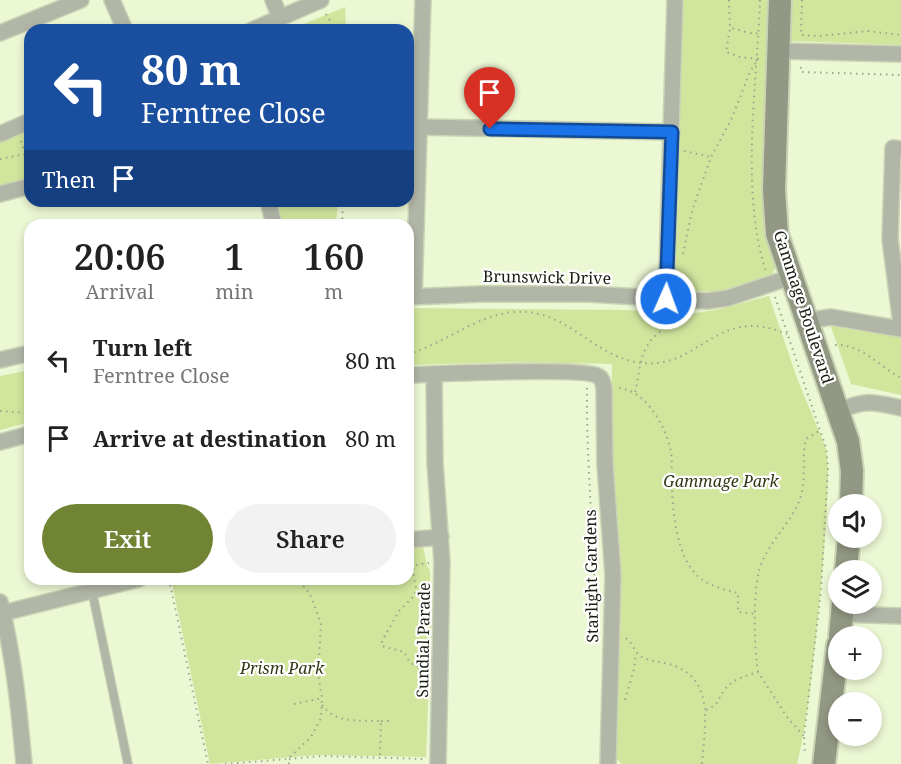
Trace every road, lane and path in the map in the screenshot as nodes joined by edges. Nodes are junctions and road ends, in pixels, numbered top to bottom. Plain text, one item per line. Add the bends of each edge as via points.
1 (81, 0) edge
2 (112, 0) edge
3 (273, 0) edge
4 (320, 0) edge
5 (423, 0) edge
6 (675, 0) edge
7 (729, 0) edge
8 (780, 0) edge
9 (802, 0) edge
10 (280, 18) junction
11 (122, 24) edge
12 (266, 24) edge
13 (333, 24) edge
14 (730, 28) junction
15 (0, 33) edge
16 (901, 35) edge
17 (779, 43) junction
18 (901, 54) edge
19 (23, 124) edge
20 (418, 127) junction
21 (672, 132) junction
22 (0, 134) edge
23 (901, 149) edge
24 (671, 150) junction
25 (24, 154) edge
26 (711, 157) junction
27 (0, 159) edge
28 (24, 188) edge
29 (0, 194) edge
30 (414, 224) edge
31 (682, 258) dead end
32 (776, 277) junction
33 (414, 297) edge
34 (673, 299) junction
35 (807, 321) junction
36 (901, 327) edge
37 (787, 334) junction
38 (817, 351) junction
39 (414, 352) edge
40 (24, 354) edge
41 (0, 360) edge
42 (641, 363) junction
43 (434, 374) junction
44 (414, 375) edge
45 (901, 378) edge
46 (604, 388) junction
47 (635, 393) junction
48 (901, 408) edge
49 (0, 411) edge
50 (839, 411) junction
51 (24, 413) edge
52 (820, 431) junction
53 (24, 436) edge
54 (0, 442) edge
55 (851, 494) edge
56 (441, 537) junction
57 (414, 539) edge
58 (442, 562) junction
59 (414, 565) edge
60 (414, 577) edge
61 (116, 585) edge
62 (170, 585) edge
63 (303, 585) edge
64 (92, 591) junction
65 (1, 608) edge
66 (756, 614) junction
67 (901, 616) edge
68 (842, 618) edge
69 (758, 672) junction
70 (441, 675) junction
71 (831, 680) edge
72 (322, 698) junction
73 (294, 704) dead end
74 (322, 705) junction
75 (706, 710) dead end
76 (381, 721) junction
77 (393, 721) dead end
78 (804, 736) junction
79 (380, 758) junction
80 (288, 759) junction
81 (815, 761) edge
82 (438, 762) edge
83 (24, 764) edge
84 (128, 764) edge
85 (208, 764) edge
86 (225, 764) edge
87 (288, 764) edge
88 (608, 764) edge

1 - 15 street
2 - 11 street
3 - 10 street
4 - 10 street
4 - 13 path
5 - 20 street
6 - 21 street
7 - 14 path
8 - 17 street, Gammage Boulevard
9 - 16 path via 801,35 867,31
10 - 12 street
14 - 17 path
14 - 26 path via 726,52 758,59
17 - 18 street
17 - 32 street, Gammage Boulevard via 774,190
19 - 22 street
20 - 21 street
20 - 30 street
21 - 24 street
23 - 36 street via 893,148 890,239
24 - 26 path
24 - 34 street
25 - 27 path
26 - 31 path via 692,211
28 - 29 street
32 - 34 street, Brunswick Drive via 719,300
32 - 35 street, Gammage Boulevard
32 - 37 path
33 - 34 street, Brunswick Drive via 550,294
34 - 42 path via 678,317 649,343
35 - 36 street via 831,317
35 - 38 street, Gammage Boulevard
37 - 42 path via 761,326 740,327 726,330 681,356
37 - 52 path
38 - 45 path via 849,345
38 - 50 street, Gammage Boulevard
39 - 42 path via 489,317 519,312 555,319 605,351
40 - 41 street
42 - 47 path
43 - 44 street
43 - 46 street via 587,373 600,378
43 - 56 street, Sundial Parade
46 - 47 path
46 - 88 street, Starlight Gardens via 604,456 613,575
47 - 66 path via 654,411 666,434 675,518 690,568 710,584 738,593 738,612
48 - 50 street via 869,402
49 - 51 path
50 - 55 street, Gammage Boulevard via 848,441
52 - 66 path via 806,440 800,498 759,568
52 - 78 path via 826,448 828,487
53 - 54 street
56 - 57 street
56 - 58 street, Sundial Parade
58 - 59 path
58 - 70 street, Sundial Parade
60 - 70 path via 414,596 399,610 382,646 401,649 410,663
61 - 64 street
62 - 85 path
63 - 72 path via 321,624 318,674
64 - 65 street
64 - 84 lane
65 - 83 street via 18,691
66 - 69 path
67 - 68 street
69 - 75 path via 730,684 716,706
69 - 78 path
70 - 82 street, Sundial Parade
71 - 81 street
72 - 73 path
72 - 74 path
74 - 76 path via 340,719
74 - 80 path via 321,718 311,736
76 - 77 path
76 - 79 path
78 - 81 path
79 - 80 path
79 - 82 path
80 - 86 path
80 - 87 path

